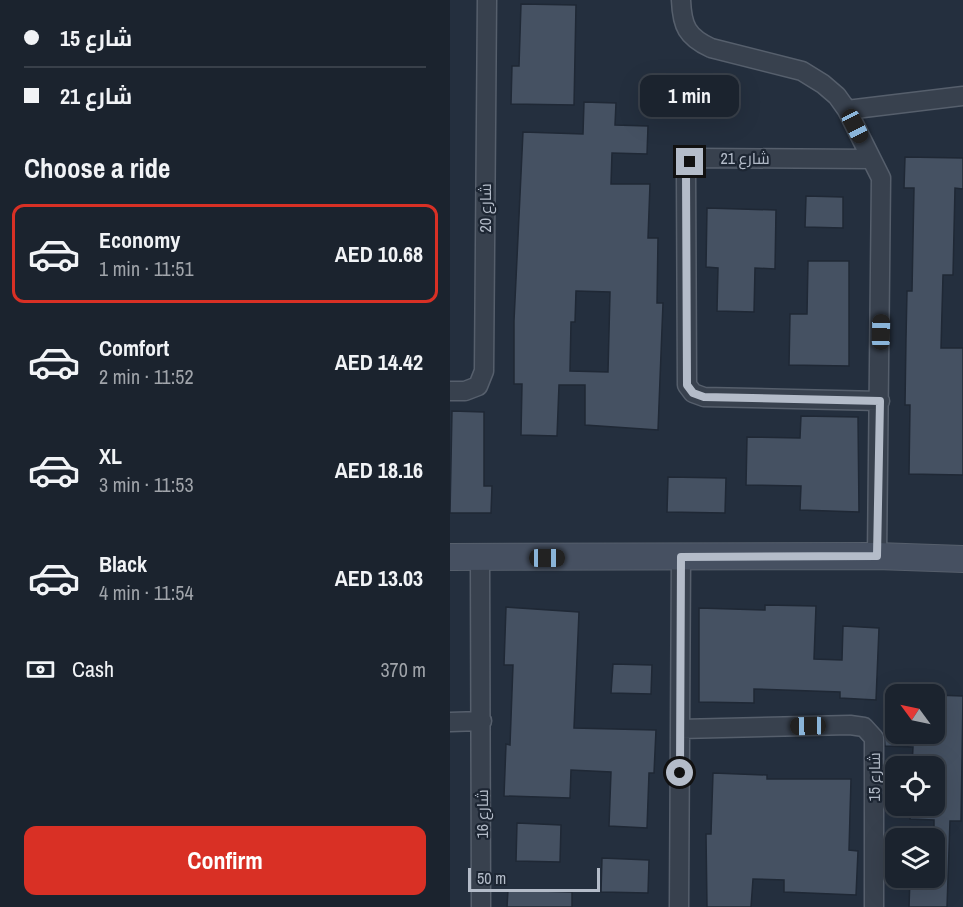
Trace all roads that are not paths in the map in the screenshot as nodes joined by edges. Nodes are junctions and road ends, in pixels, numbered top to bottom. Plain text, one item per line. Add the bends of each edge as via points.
1 (487, 0) edge
2 (681, 0) edge
3 (963, 96) edge
4 (846, 110) junction
5 (871, 159) junction
6 (450, 391) edge
7 (880, 401) junction
8 (877, 556) junction
9 (450, 557) edge
10 (681, 557) junction
11 (480, 558) junction
12 (963, 559) edge
13 (482, 721) junction
14 (450, 722) edge
15 (680, 729) junction
16 (481, 907) edge
17 (679, 907) edge
18 (874, 907) edge

1 - 6 street, شارع 20 via 484,371 478,386
2 - 4 street via 684,28 698,42 802,71 837,96
3 - 4 street
4 - 5 street
5 - 7 street via 881,178 883,194
5 - 7 street, شارع 21 via 697,158 690,162 686,172 687,385 693,393 704,397
7 - 8 street
8 - 10 street
8 - 12 street
9 - 11 street
10 - 11 street
10 - 15 street
11 - 13 street, شارع 16
13 - 14 street
13 - 16 street, شارع 16
15 - 17 street
15 - 18 street, شارع 15 via 864,727 874,738

